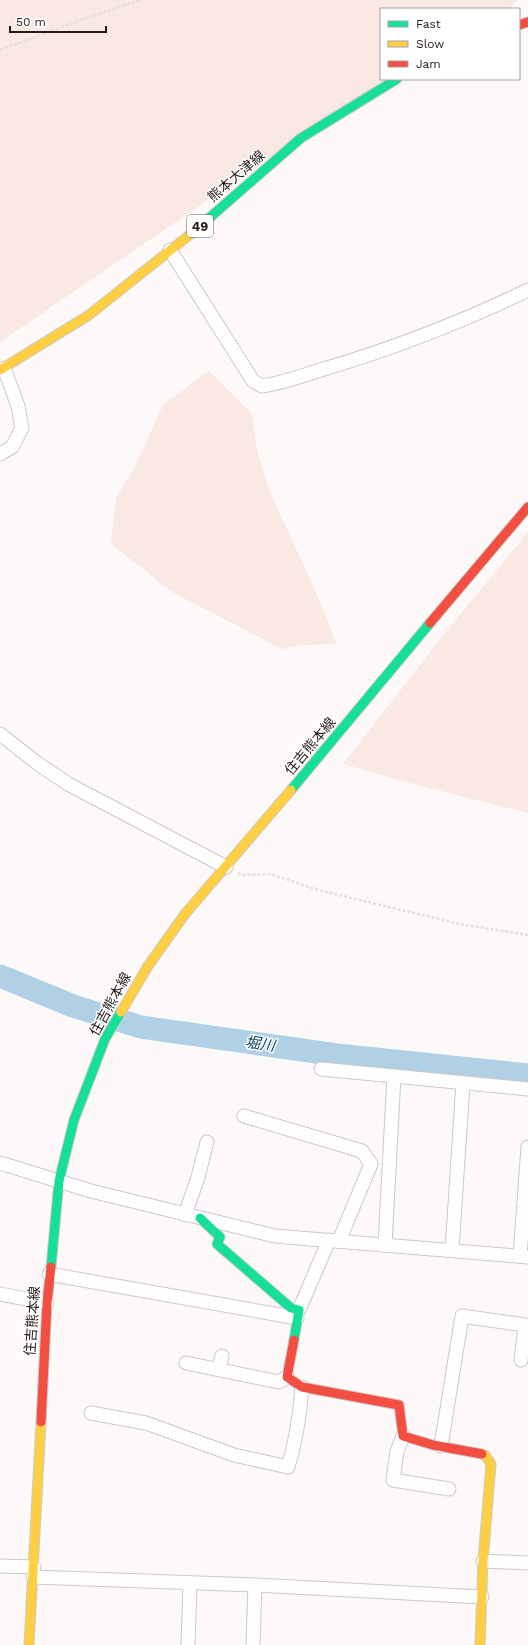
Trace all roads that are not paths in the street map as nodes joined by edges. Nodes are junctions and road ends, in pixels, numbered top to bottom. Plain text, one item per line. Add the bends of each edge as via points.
1 (396, 80) edge
2 (170, 250) junction
3 (528, 290) edge
4 (2, 369) edge
5 (0, 454) edge
6 (528, 507) edge
7 (0, 734) edge
8 (226, 867) junction
9 (321, 1069) dead end
10 (394, 1076) junction
11 (463, 1083) junction
12 (528, 1089) edge
13 (244, 1116) dead end
14 (207, 1142) dead end
15 (528, 1147) edge
16 (0, 1163) edge
17 (59, 1182) junction
18 (185, 1215) junction
19 (200, 1218) junction
20 (334, 1240) junction
21 (385, 1245) junction
22 (452, 1250) junction
23 (524, 1256) edge
24 (50, 1274) junction
25 (0, 1294) edge
26 (47, 1303) junction
27 (298, 1314) junction
28 (222, 1356) dead end
29 (521, 1360) dead end
30 (186, 1363) dead end
31 (219, 1369) junction
32 (287, 1377) junction
33 (302, 1387) junction
34 (91, 1413) dead end
35 (403, 1436) junction
36 (441, 1446) junction
37 (449, 1489) dead end
38 (482, 1561) junction
39 (528, 1563) edge
40 (0, 1566) edge
41 (34, 1572) junction
42 (190, 1584) junction
43 (254, 1585) junction
44 (482, 1597) junction
45 (29, 1645) edge
46 (188, 1645) edge
47 (252, 1645) edge
48 (480, 1645) edge

1 - 2 main road, 熊本大津線 / 49 via 301,138
2 - 3 street via 253,381 262,386 382,350 462,320
2 - 4 main road, 熊本大津線 / 49 via 89,315
4 - 5 street via 18,406 22,428 12,448
6 - 8 main road, 住吉熊本線
7 - 8 street via 68,784
8 - 17 main road, 住吉熊本線 via 185,914 148,966 105,1039 74,1120
9 - 10 street
10 - 11 street
10 - 21 street
11 - 12 street
11 - 22 street
13 - 20 street via 362,1151 371,1164
14 - 18 street
15 - 23 street
16 - 17 street
17 - 18 street
17 - 24 main road, 住吉熊本線
18 - 19 street
19 - 20 street via 275,1236
19 - 27 main road via 220,1237 217,1244
20 - 21 street
20 - 27 street
21 - 22 street
22 - 23 street
24 - 26 main road, 住吉熊本線
24 - 27 street
25 - 26 street
26 - 41 main road, 住吉熊本線
27 - 32 main road
28 - 31 street
29 - 36 street via 525,1325 462,1316
30 - 31 street
31 - 32 street via 279,1382
32 - 33 main road
33 - 34 street via 295,1444 288,1467 228,1452 146,1423
33 - 35 main road via 399,1405
35 - 36 main road
35 - 37 street via 397,1451 393,1480
36 - 38 main road via 485,1455 491,1464
38 - 39 street
38 - 44 main road
40 - 41 street
41 - 42 street via 52,1576
41 - 45 main road, 住吉熊本線
42 - 43 street
42 - 46 street
43 - 44 street
43 - 47 street
44 - 48 main road

